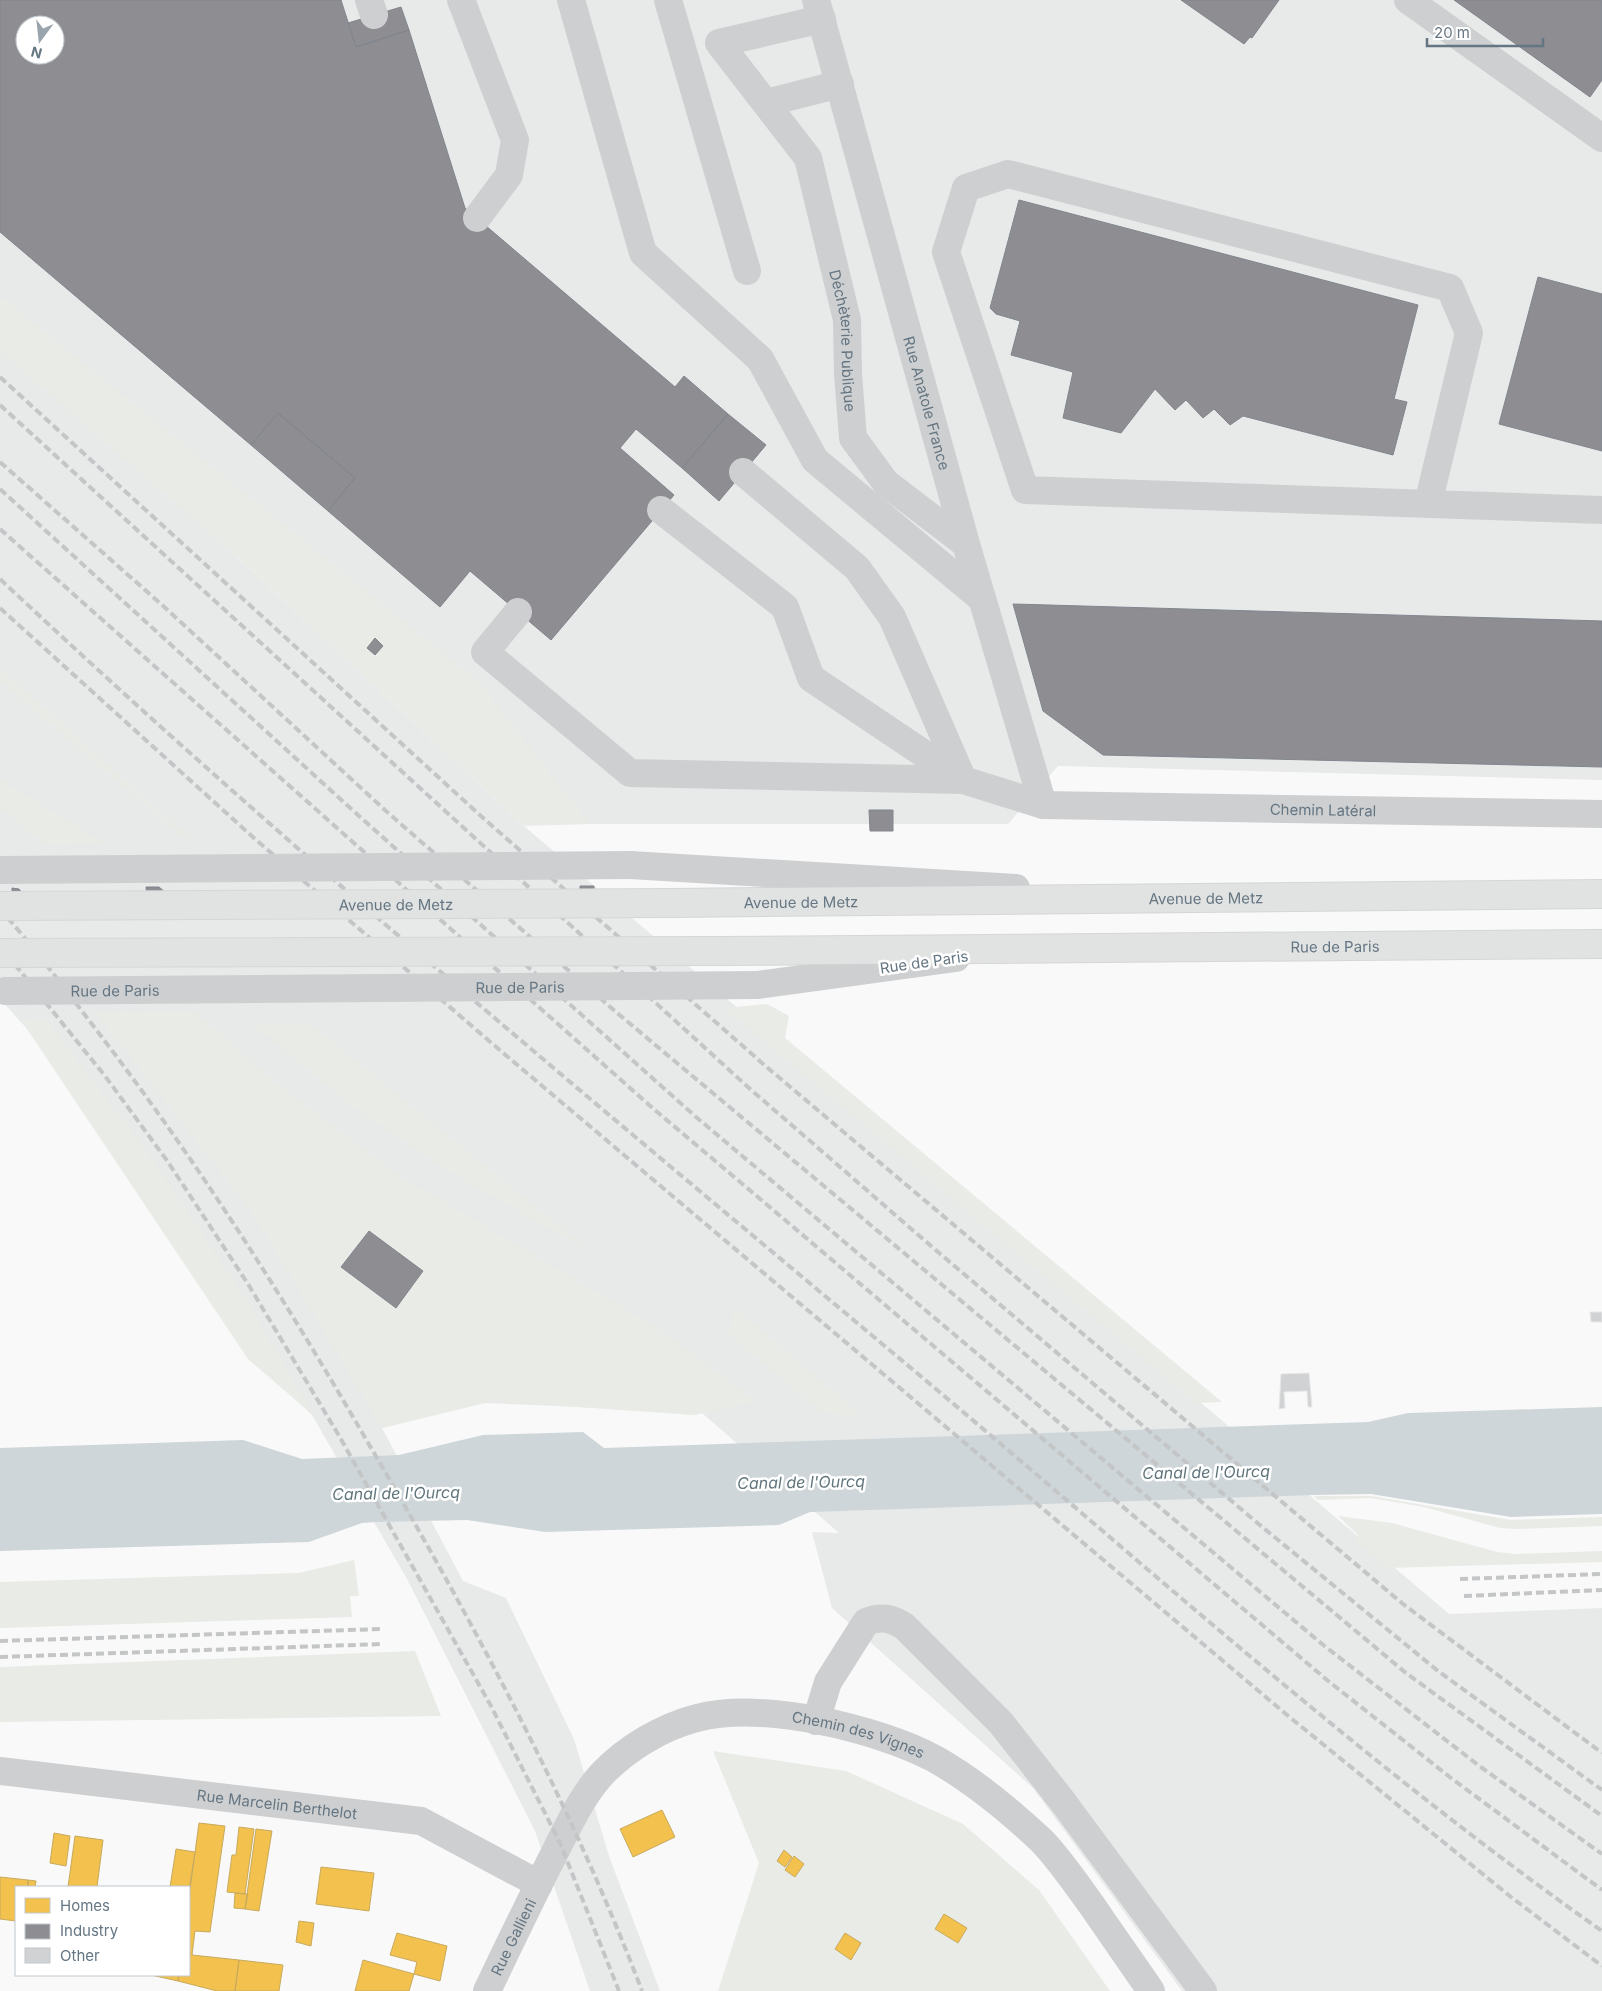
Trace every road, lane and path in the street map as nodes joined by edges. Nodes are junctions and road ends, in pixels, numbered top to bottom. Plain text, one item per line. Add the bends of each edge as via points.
1 (461, 0) edge
2 (571, 0) edge
3 (668, 0) edge
4 (1408, 0) edge
5 (819, 9) edge
6 (840, 84) junction
7 (766, 103) junction
8 (1602, 138) edge
9 (476, 218) dead end
10 (747, 271) dead end
11 (743, 472) dead end
12 (1428, 504) junction
13 (661, 510) dead end
14 (1602, 510) edge
15 (966, 544) junction
16 (981, 598) junction
17 (518, 612) dead end
18 (963, 780) junction
19 (1043, 804) junction
20 (1602, 814) edge
21 (0, 870) edge
22 (1602, 894) edge
23 (1142, 898) junction
24 (0, 906) edge
25 (1602, 944) edge
26 (1038, 947) junction
27 (0, 954) edge
28 (2, 991) edge
29 (816, 1721) junction
30 (0, 1771) edge
31 (539, 1884) junction
32 (487, 1991) edge
33 (1151, 1991) edge
34 (1203, 1991) edge

1 - 9 street via 515,140 509,175
2 - 16 street via 642,253 760,359 815,460
3 - 10 street
4 - 8 street
5 - 6 street, Rue Anatole France
5 - 7 street, Déchèterie Publique via 719,43
6 - 7 street
6 - 15 street, Rue Anatole France
7 - 15 street, Déchèterie Publique via 808,158 847,320 853,438 886,483
11 - 18 street via 857,568 892,617
12 - 12 street via 1025,490 946,252 966,188 1008,174 1450,288 1469,333
12 - 14 street
13 - 18 street via 785,607 811,678
15 - 16 street, Rue Anatole France
16 - 19 street, Rue Anatole France
17 - 18 street via 486,652 630,773
18 - 19 street, Chemin Latéral
19 - 20 street, Chemin Latéral
21 - 23 street, bridge via 630,865
22 - 23 main road, Avenue de Metz
23 - 24 main road, Avenue de Metz, bridge
25 - 26 main road, Rue de Paris
26 - 27 main road, Rue de Paris, bridge
26 - 28 street, Rue de Paris, bridge via 756,985
29 - 31 street, Chemin des Vignes via 733,1714 698,1718 649,1737 602,1774 591,1788 571,1819
29 - 33 street, Chemin des Vignes via 857,1729 912,1748 970,1782 1010,1813 1044,1843 1074,1880
29 - 34 street via 828,1682 866,1622 884,1617 894,1619 1001,1724
30 - 31 street, Rue Marcelin Berthelot via 421,1821
31 - 32 street, Rue Gallieni

